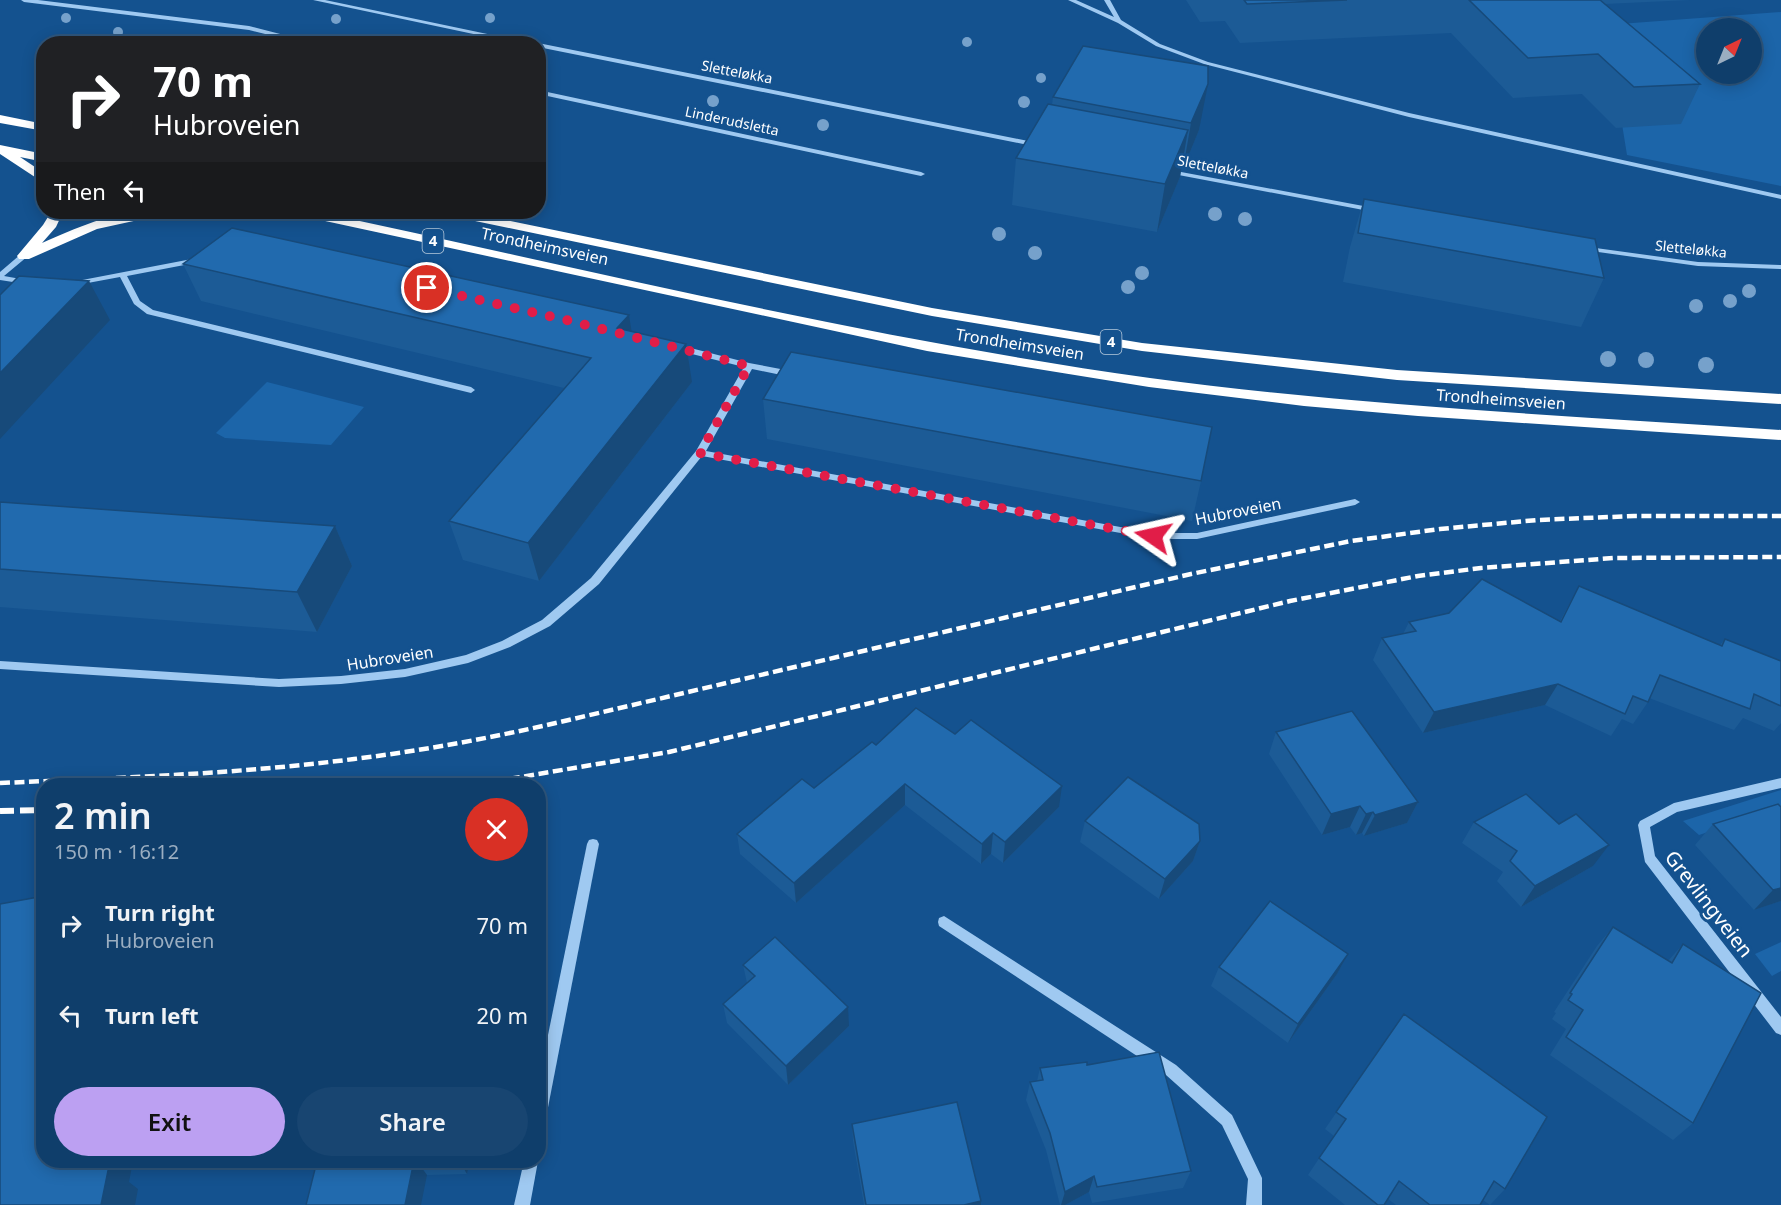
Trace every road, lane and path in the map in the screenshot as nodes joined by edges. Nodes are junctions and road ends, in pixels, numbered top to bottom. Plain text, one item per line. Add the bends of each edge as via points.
1 (24, 0) edge
2 (316, 0) edge
3 (1071, 0) edge
4 (1107, 0) edge
5 (1119, 21) junction
6 (282, 36) edge
7 (493, 36) edge
8 (546, 47) edge
9 (546, 94) edge
10 (0, 119) edge
11 (36, 126) edge
12 (1052, 148) edge
13 (0, 149) edge
14 (36, 156) edge
15 (1155, 168) edge
16 (36, 174) edge
17 (921, 174) dead end
18 (1781, 197) edge
19 (1379, 211) edge
20 (53, 219) edge
21 (124, 219) edge
22 (334, 219) edge
23 (485, 219) edge
24 (1573, 246) edge
25 (24, 256) junction
26 (203, 259) edge
27 (1781, 267) edge
28 (123, 276) junction
29 (0, 277) edge
30 (64, 284) edge
31 (28, 291) edge
32 (661, 344) edge
33 (749, 366) junction
34 (795, 374) edge
35 (471, 390) dead end
36 (1781, 399) edge
37 (1781, 435) edge
38 (700, 453) junction
39 (1355, 502) dead end
40 (0, 665) edge
41 (1781, 783) edge
42 (593, 844) dead end
43 (944, 922) dead end
44 (1781, 1029) edge
45 (546, 1082) edge
46 (530, 1168) edge
47 (522, 1205) edge
48 (1254, 1205) edge

1 - 6 street via 249,28
2 - 7 street
3 - 5 street
4 - 5 street
5 - 18 street via 1158,45 1228,69 1409,115
8 - 12 street, Sletteløkka
9 - 17 street, Linderudsletta
10 - 11 highway
13 - 14 highway
13 - 16 highway
15 - 19 street, Sletteløkka
20 - 25 highway
21 - 25 highway via 93,226
22 - 37 highway, Trondheimsveien / 4 via 927,347 1149,382 1407,410
23 - 36 highway, Trondheimsveien / 4 via 932,312 1130,345 1397,375
24 - 27 street, Sletteløkka via 1698,264
25 - 29 street
26 - 28 street
28 - 30 street
28 - 35 street via 137,302 150,312
29 - 31 street via 36,284
32 - 33 street
33 - 34 street
33 - 38 street, Hubroveien
38 - 39 street, Hubroveien via 1153,536 1197,536
38 - 40 street, Hubroveien via 595,581 573,602 546,623 468,659 405,673 279,683
41 - 44 street, Grevlingveien via 1674,808 1644,825 1648,858
42 - 45 street
43 - 48 street via 1171,1070 1227,1120 1255,1178
46 - 47 street

